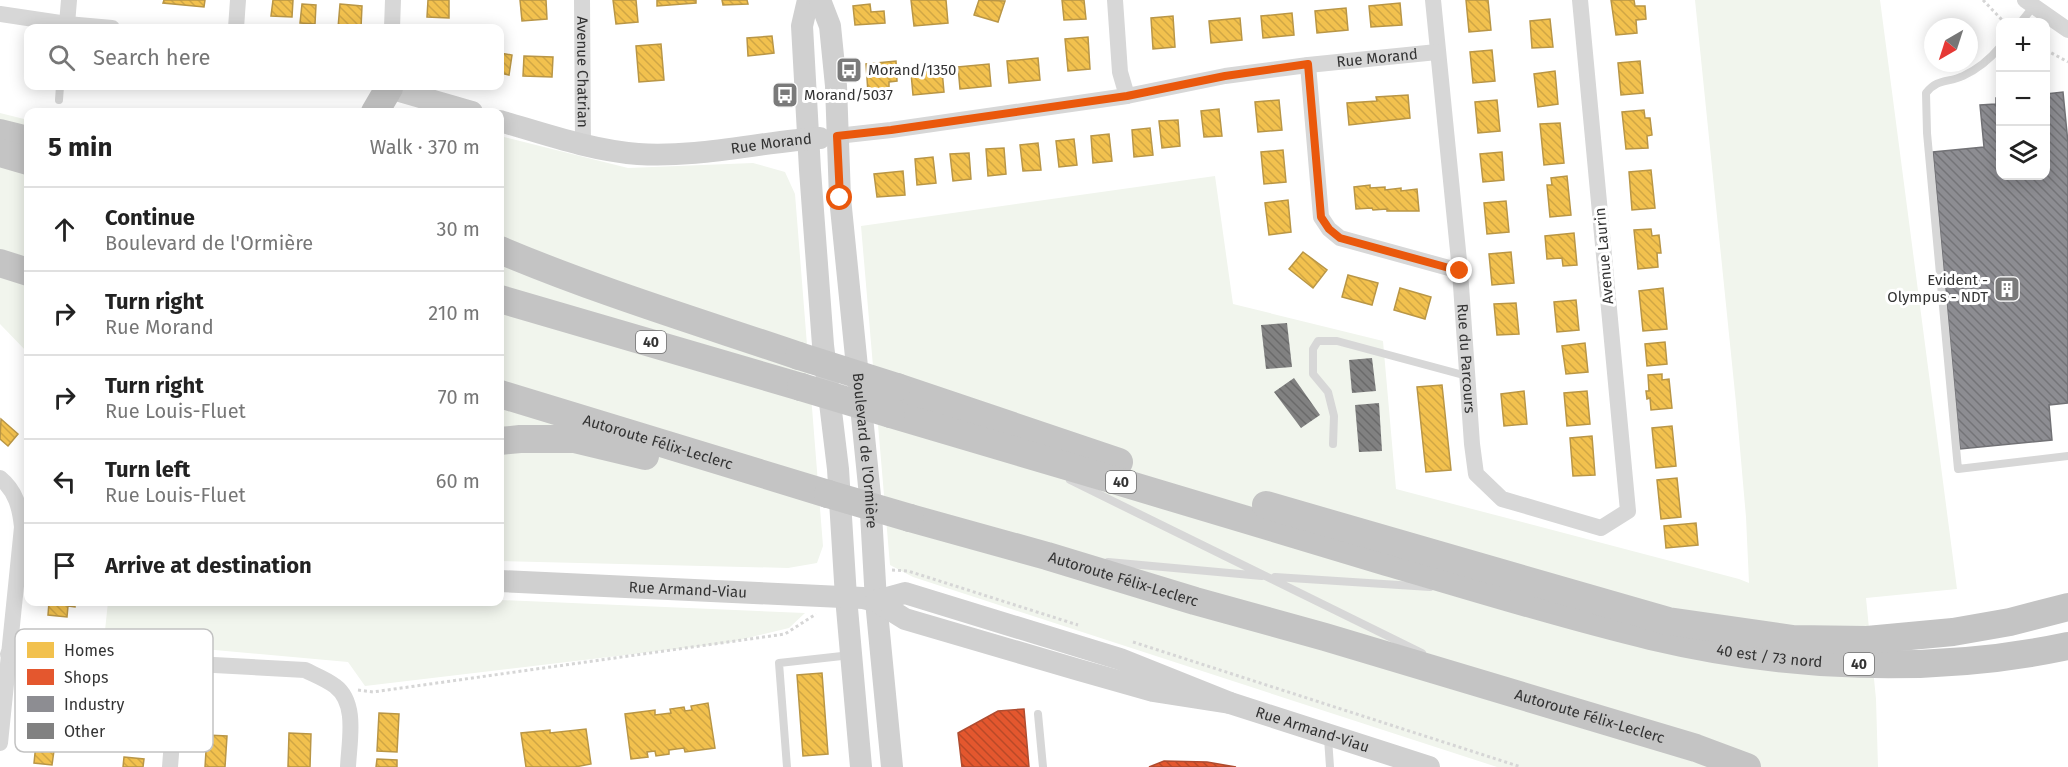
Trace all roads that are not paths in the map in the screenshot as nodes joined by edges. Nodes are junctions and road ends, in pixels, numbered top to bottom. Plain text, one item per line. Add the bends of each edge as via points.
1 (69, 0) edge
2 (238, 0) edge
3 (393, 0) edge
4 (582, 0) edge
5 (808, 0) edge
6 (820, 0) edge
7 (1115, 0) edge
8 (1433, 0) edge
9 (1580, 0) edge
10 (2029, 4) edge
11 (0, 14) edge
12 (2023, 18) edge
13 (56, 24) edge
14 (67, 24) edge
15 (236, 24) edge
16 (392, 24) edge
17 (2068, 30) edge
18 (1437, 52) junction
19 (1996, 52) edge
20 (1308, 64) junction
21 (60, 90) edge
22 (387, 93) edge
23 (1127, 96) junction
24 (59, 100) dead end
25 (378, 108) edge
26 (454, 108) edge
27 (504, 122) edge
28 (0, 133) edge
29 (837, 136) junction
30 (24, 139) edge
31 (808, 139) junction
32 (583, 146) junction
33 (0, 153) edge
34 (24, 160) edge
35 (0, 243) edge
36 (24, 250) edge
37 (504, 252) edge
38 (0, 262) edge
39 (24, 271) edge
40 (1460, 271) junction
41 (504, 300) edge
42 (1467, 376) junction
43 (504, 395) edge
44 (504, 441) edge
45 (1333, 444) dead end
46 (997, 445) junction
47 (2068, 456) edge
48 (1049, 470) dead end
49 (1144, 470) junction
50 (1060, 475) dead end
51 (0, 478) edge
52 (828, 494) junction
53 (1629, 512) joint
54 (1351, 551) junction
55 (1047, 556) junction
56 (1270, 577) junction
57 (504, 581) edge
58 (1484, 590) junction
59 (846, 597) junction
60 (876, 601) junction
61 (2068, 607) edge
62 (2068, 622) edge
63 (1650, 636) junction
64 (2068, 646) edge
65 (8, 654) junction
66 (15, 654) edge
67 (851, 655) junction
68 (213, 666) edge
69 (1487, 686) junction
70 (1038, 714) dead end
71 (1328, 736) junction
72 (0, 743) edge
73 (171, 752) edge
74 (170, 767) edge
75 (348, 767) edge
76 (787, 767) edge
77 (861, 767) edge
78 (892, 767) edge
79 (1043, 767) edge
80 (1330, 767) edge
81 (1430, 767) edge
82 (1747, 767) edge

1 - 14 street
2 - 15 street
3 - 16 street
4 - 32 street, Avenue Chatrian
5 - 31 main road, Boulevard de l'Ormière via 802,26
6 - 29 main road, Boulevard de l'Ormière via 830,26
7 - 23 street via 1120,72
8 - 18 street, Rue du Parcours
9 - 53 street, Avenue Laurin
10 - 12 lane
10 - 17 street
11 - 13 street
18 - 20 street, Rue Morand
18 - 40 street, Rue du Parcours
19 - 47 lane via 1963,76 1933,84 1926,93 1958,469
20 - 23 street, Rue Morand
20 - 40 street via 1321,217 1329,229 1340,238
21 - 24 lane
22 - 25 highway
22 - 26 main road
23 - 29 street, Rue Morand
27 - 32 main road, Rue Morand
28 - 30 highway
29 - 31 main road, Rue Morand
29 - 60 main road, Boulevard de l'Ormière
31 - 32 main road, Rue Morand via 686,153 638,154
31 - 59 main road, Boulevard de l'Ormière
33 - 34 highway
35 - 36 highway
37 - 49 highway, bridge via 649,306
38 - 39 highway
40 - 42 street, Rue du Parcours
41 - 46 highway, 40, bridge
42 - 45 lane via 1337,341 1318,341 1313,374 1328,392 1334,416
42 - 53 street, Rue du Parcours via 1476,474 1502,499 1601,528
43 - 52 highway, Autoroute Félix-Leclerc
44 - 52 highway via 574,439 790,490
46 - 48 lane
46 - 54 highway, 40
49 - 54 highway
49 - 61 highway via 1668,621 1793,639 1868,640 1953,632
50 - 56 lane
51 - 65 street via 13,492 22,527
52 - 55 highway, Autoroute Félix-Leclerc, bridge
54 - 58 highway, 40
55 - 56 lane
55 - 69 highway, Autoroute Félix-Leclerc
56 - 58 lane
56 - 69 lane
57 - 59 main road, Rue Armand-Viau
58 - 63 highway, 40
59 - 60 main road, Rue Armand-Viau
59 - 67 main road, Boulevard de l'Ormière
60 - 71 main road, Rue Armand-Viau via 905,619 1154,690 1230,703
60 - 78 main road, Boulevard de l'Ormière
62 - 63 highway via 2016,635 1926,648 1816,650 1699,637
63 - 64 highway, 40 est / 73 nord / 40 via 1773,657 1858,664 1942,662
65 - 66 street
65 - 72 street
67 - 76 lane via 779,663
67 - 77 main road, Boulevard de l'Ormière
68 - 75 street via 305,670 337,687 350,718
69 - 82 highway, Autoroute Félix-Leclerc
70 - 79 lane
71 - 80 lane
71 - 81 main road, Rue Armand-Viau
73 - 74 street

